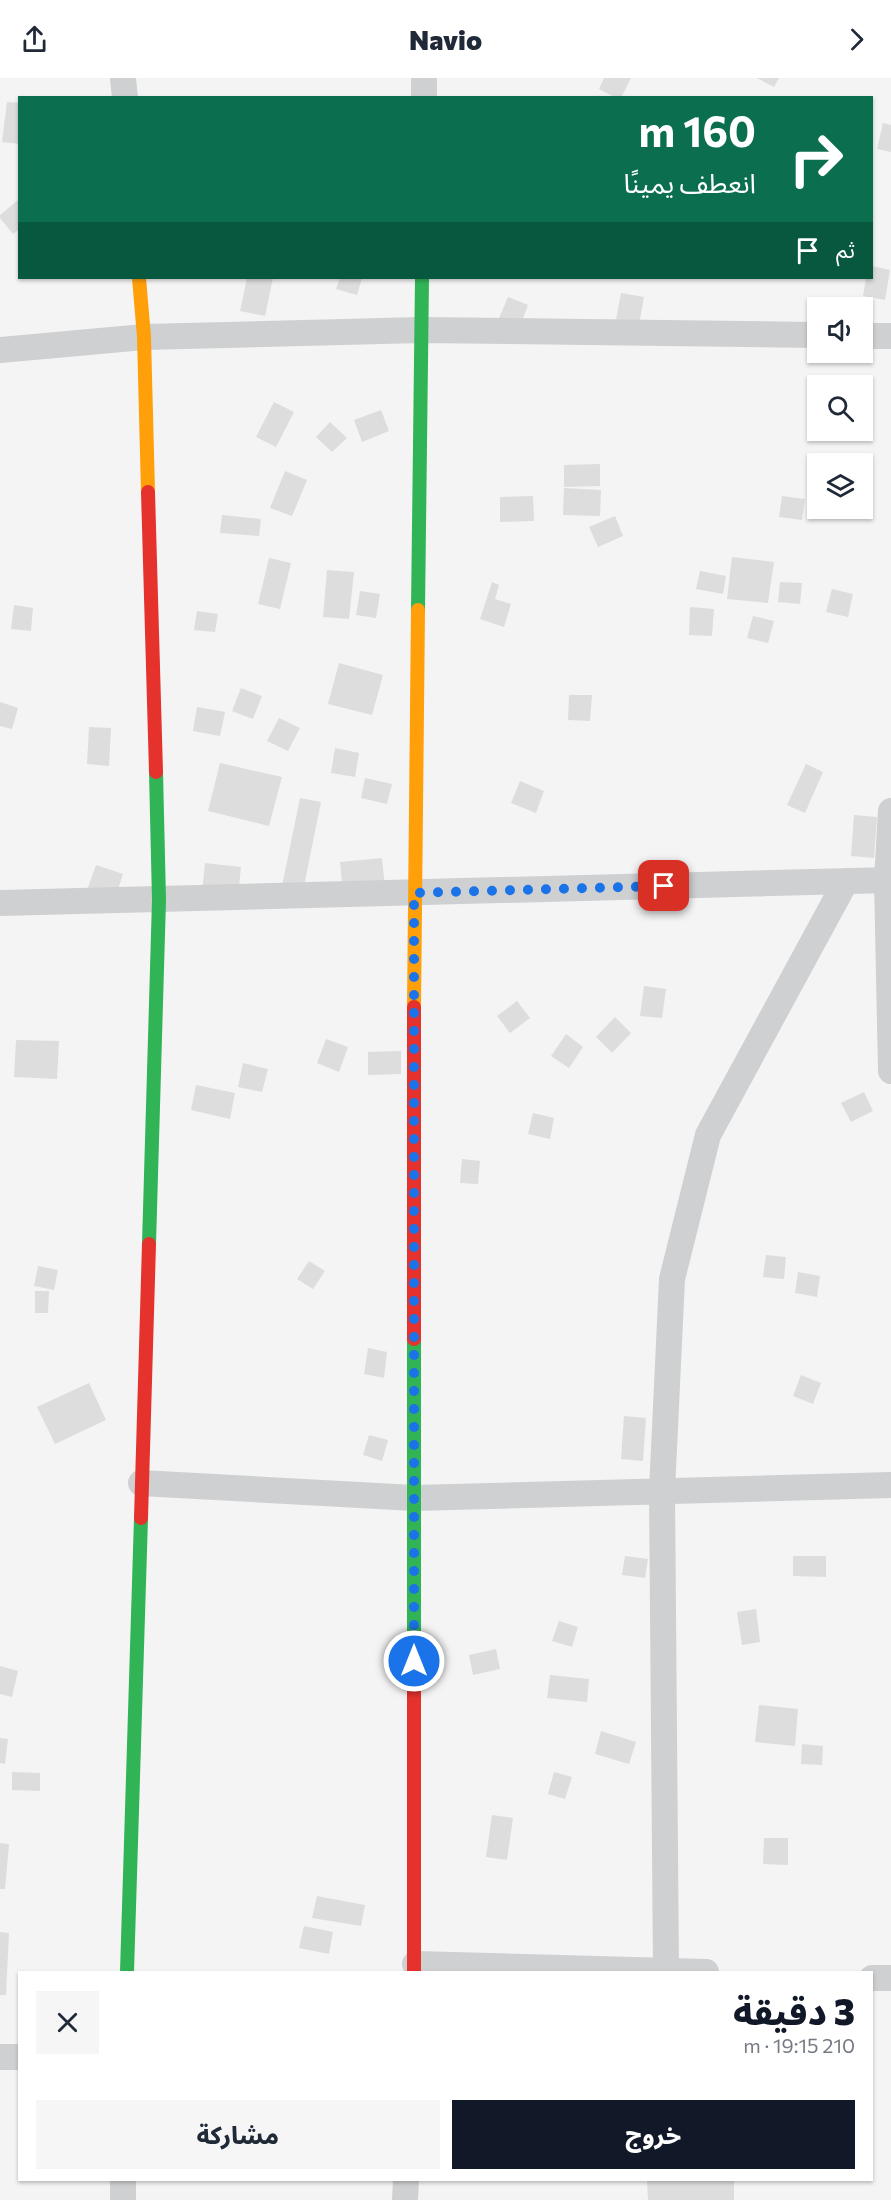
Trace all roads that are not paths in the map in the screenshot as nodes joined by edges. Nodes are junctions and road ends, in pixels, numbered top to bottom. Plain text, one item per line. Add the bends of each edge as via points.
1 (123, 78) edge
2 (424, 78) edge
3 (125, 96) edge
4 (424, 96) edge
5 (139, 279) edge
6 (422, 279) edge
7 (421, 330) junction
8 (807, 335) edge
9 (873, 336) edge
10 (891, 336) edge
11 (144, 337) junction
12 (0, 350) edge
13 (891, 811) edge
14 (889, 880) edge
15 (846, 881) junction
16 (414, 893) junction
17 (159, 900) junction
18 (0, 903) edge
19 (891, 1071) edge
20 (141, 1483) junction
21 (891, 1485) edge
22 (662, 1491) junction
23 (414, 1498) junction
24 (414, 1968) edge
25 (127, 1971) edge
26 (666, 1971) edge
27 (873, 1978) edge
28 (891, 1978) edge
29 (0, 2057) edge
30 (18, 2057) edge
31 (123, 2181) edge
32 (406, 2181) edge
33 (123, 2200) edge
34 (405, 2200) edge

1 - 3 street
2 - 4 street
5 - 11 street
6 - 7 street
7 - 8 street
7 - 11 street
7 - 16 street
9 - 10 street
11 - 12 street
11 - 17 street
13 - 14 street
14 - 15 street
14 - 19 street
15 - 16 street
15 - 22 street via 708,1135 672,1279
16 - 17 street
16 - 23 street
17 - 18 street
17 - 20 street
20 - 23 street
20 - 25 street
21 - 22 street
22 - 23 street
22 - 26 street
23 - 24 street
24 - 26 street
27 - 28 street
29 - 30 street
31 - 33 street
32 - 34 street

